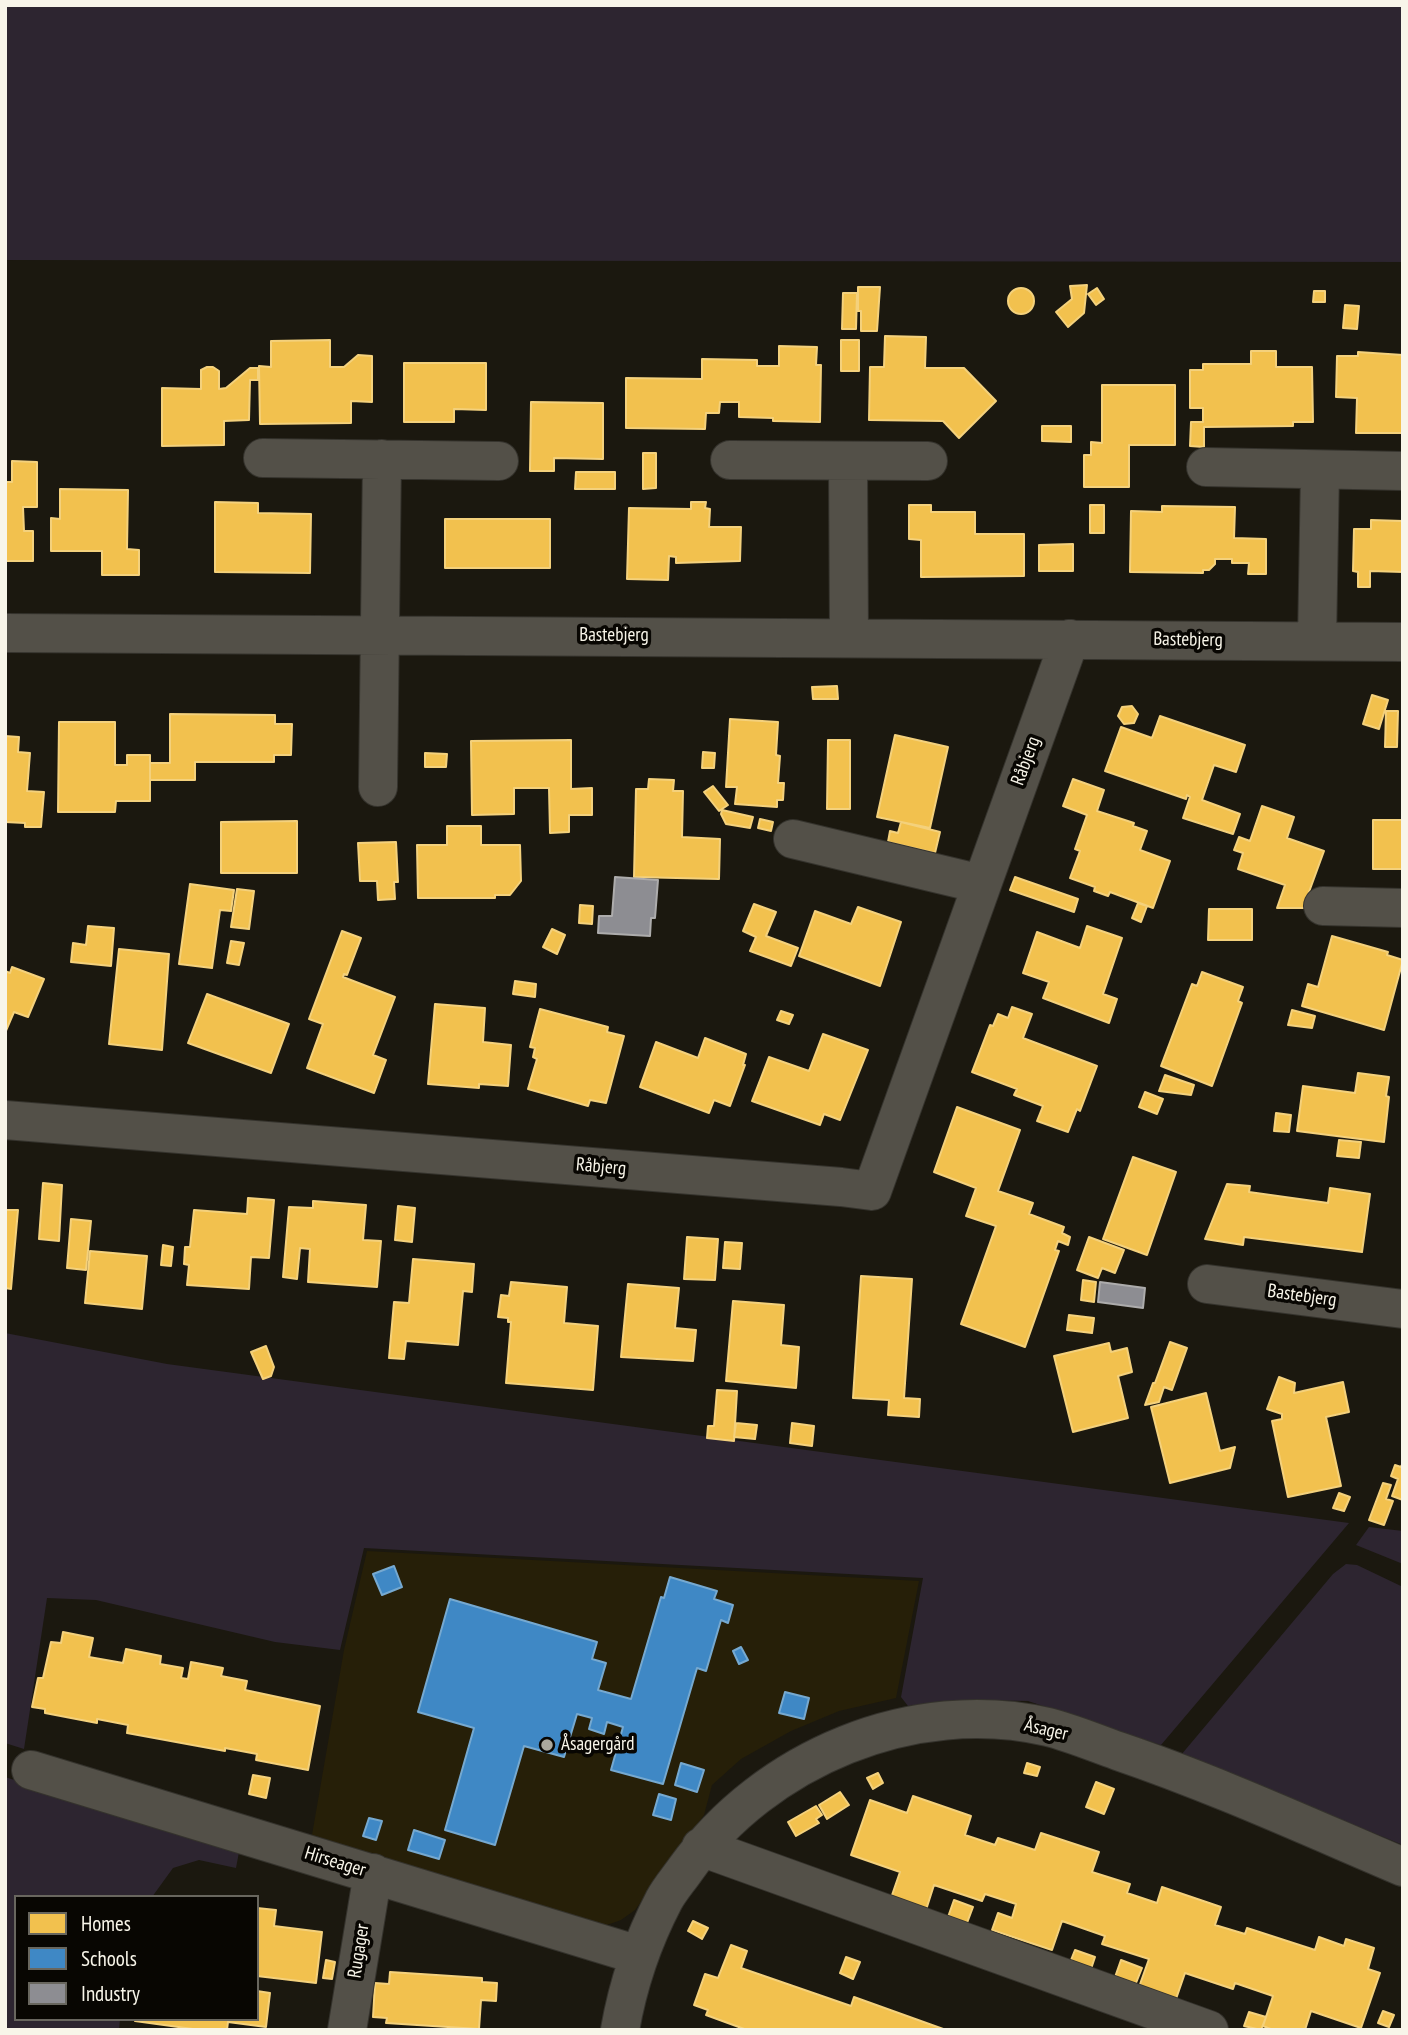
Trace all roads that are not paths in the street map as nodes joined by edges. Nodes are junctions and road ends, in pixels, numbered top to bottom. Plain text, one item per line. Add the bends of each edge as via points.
1 (263, 458) dead end
2 (382, 459) junction
3 (730, 460) dead end
4 (499, 461) dead end
5 (848, 461) junction
6 (928, 461) dead end
7 (1206, 467) dead end
8 (1320, 471) junction
9 (1403, 471) edge
10 (5, 633) edge
11 (379, 635) junction
12 (849, 638) junction
13 (1070, 639) junction
14 (1317, 641) junction
15 (1403, 642) edge
16 (378, 787) dead end
17 (793, 839) dead end
18 (981, 884) junction
19 (1323, 906) dead end
20 (1403, 908) edge
21 (5, 1120) edge
22 (1207, 1283) dead end
23 (1401, 1305) edge
24 (31, 1770) dead end
25 (701, 1847) junction
26 (1403, 1867) edge
27 (373, 1873) junction
28 (638, 1955) junction
29 (347, 2030) edge
30 (620, 2030) edge
31 (1209, 2030) edge

1 - 2 street
2 - 4 street
2 - 11 street
3 - 5 street
5 - 6 street
5 - 12 street
7 - 8 street
8 - 9 street
8 - 14 street
10 - 11 street, Bastebjerg
11 - 12 street, Bastebjerg
11 - 16 street
12 - 13 street, Bastebjerg
13 - 14 street, Bastebjerg
13 - 18 street, Råbjerg
14 - 15 street, Bastebjerg
17 - 18 street
18 - 21 street, Råbjerg via 872,1191
19 - 20 street
22 - 23 street, Bastebjerg
24 - 27 street, Hirseager
25 - 26 street, Åsager via 740,1808 784,1775 833,1749 885,1732 939,1722 994,1720 1048,1727 1158,1765
25 - 28 street, Åsager via 665,1898
25 - 31 street
27 - 28 street, Hirseager
27 - 29 street, Rugager
28 - 30 street, Åsager

